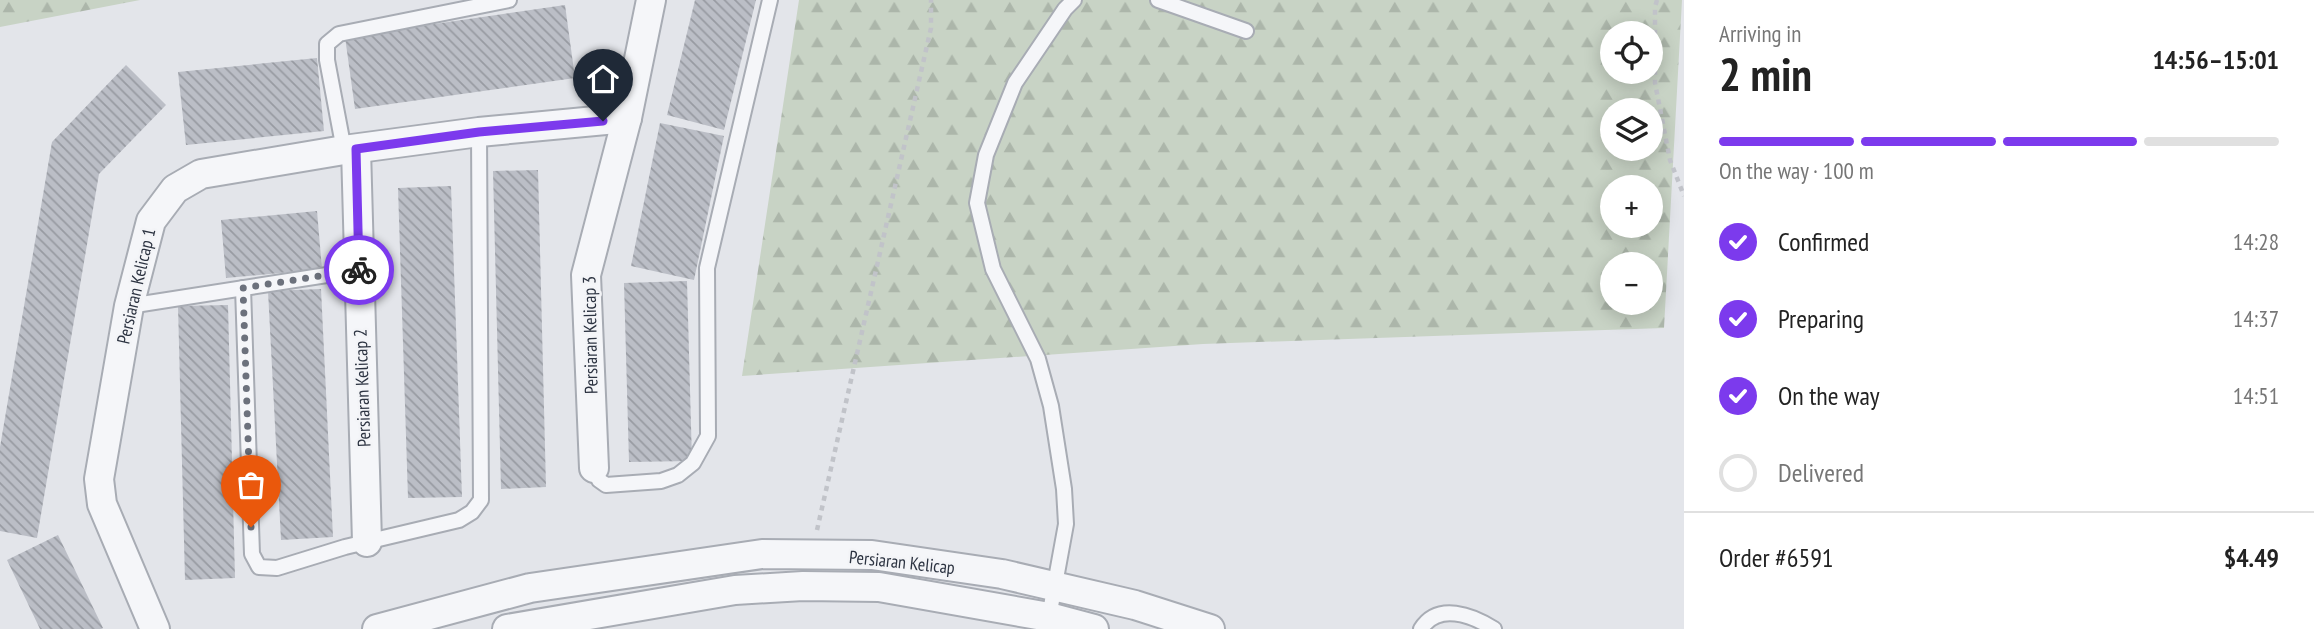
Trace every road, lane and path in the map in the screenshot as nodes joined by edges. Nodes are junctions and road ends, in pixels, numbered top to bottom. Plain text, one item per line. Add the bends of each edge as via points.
1 (509, 0) edge
2 (651, 0) edge
3 (769, 0) edge
4 (931, 0) edge
5 (1074, 0) edge
6 (1158, 0) edge
7 (1657, 0) edge
8 (1247, 31) dead end
9 (627, 118) junction
10 (479, 132) junction
11 (350, 150) junction
12 (1684, 196) edge
13 (359, 270) junction
14 (243, 288) junction
15 (129, 306) junction
16 (594, 468) joint
17 (367, 542) junction
18 (811, 554) junction
19 (587, 580) junction
20 (1054, 586) junction
21 (592, 612) junction
22 (1049, 617) junction
23 (155, 629) edge
24 (377, 629) edge
25 (507, 629) edge
26 (1094, 629) edge
27 (1210, 629) edge
28 (1421, 629) edge
29 (1494, 629) edge

1 - 11 lane via 339,34 327,44
2 - 9 street, Persiaran Kelicap 3
3 - 16 lane via 707,268 708,436 694,463 661,481 606,485
4 - 18 path via 931,28
5 - 20 lane via 1015,83 986,155 978,203 993,269 1038,359 1051,406 1066,524
6 - 8 lane
7 - 12 path via 1655,83 1670,160
9 - 10 street, Persiaran Kelicap 1
9 - 16 street, Persiaran Kelicap 3 via 586,275
10 - 11 street, Persiaran Kelicap 1
10 - 17 lane via 481,500 459,520
11 - 13 street, Persiaran Kelicap 2
11 - 15 street, Persiaran Kelicap 1 via 201,174 175,189 151,221
13 - 14 lane
13 - 17 street, Persiaran Kelicap 2
14 - 15 lane
14 - 17 lane via 252,554 259,567 277,568
15 - 23 street, Persiaran Kelicap 1 via 99,479 102,504
18 - 19 street, Persiaran Kelicap via 762,554
18 - 20 street, Persiaran Kelicap via 872,555
19 - 21 street
19 - 24 street, Persiaran Kelicap via 530,588
20 - 22 lane
20 - 27 street, Persiaran Kelicap
21 - 22 street, Persiaran Kelicap via 734,590 879,587
21 - 25 street, Persiaran Kelicap
22 - 26 street, Persiaran Kelicap
28 - 29 lane via 1427,620 1445,613 1467,614

